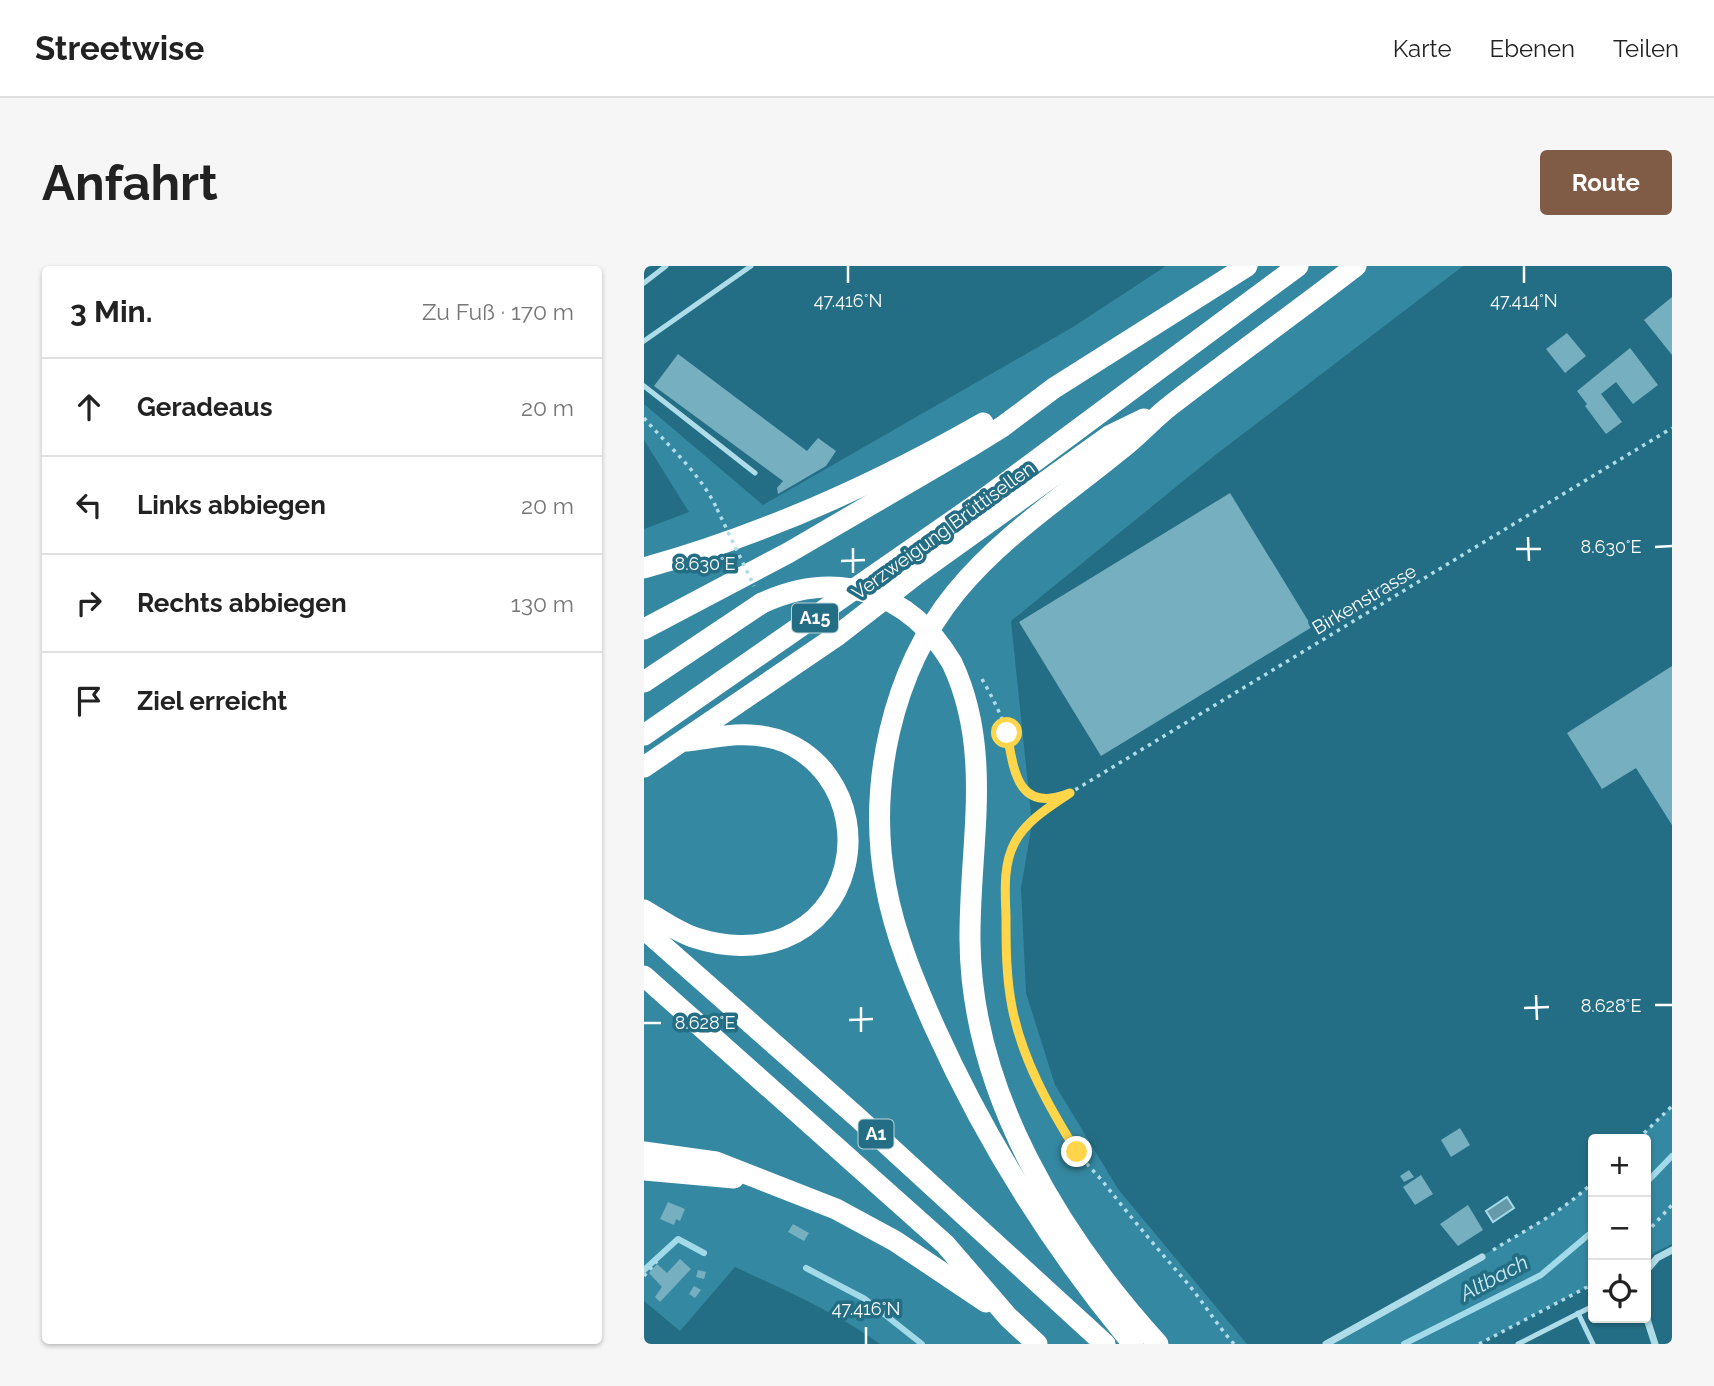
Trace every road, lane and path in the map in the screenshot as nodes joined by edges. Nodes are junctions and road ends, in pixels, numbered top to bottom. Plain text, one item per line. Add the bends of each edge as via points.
1 (666, 266) edge
2 (751, 266) edge
3 (1247, 266) edge
4 (1298, 266) edge
5 (1356, 266) edge
6 (644, 283) edge
7 (644, 341) edge
8 (644, 386) edge
9 (1054, 388) junction
10 (1168, 408) junction
11 (644, 418) edge
12 (1672, 428) edge
13 (755, 472) dead end
14 (717, 509) dead end
15 (644, 568) edge
16 (644, 629) edge
17 (978, 673) dead end
18 (644, 682) edge
19 (644, 735) edge
20 (682, 742) junction
21 (644, 767) edge
22 (1070, 793) junction
23 (644, 910) edge
24 (644, 929) edge
25 (644, 976) edge
26 (1672, 1106) edge
27 (1643, 1134) edge
28 (644, 1152) edge
29 (644, 1170) edge
30 (761, 1181) junction
31 (1588, 1187) edge
32 (1672, 1205) edge
33 (1651, 1228) edge
34 (1672, 1250) edge
35 (1482, 1257) joint
36 (657, 1261) dead end
37 (1651, 1265) edge
38 (644, 1276) edge
39 (1588, 1287) edge
40 (1588, 1308) edge
41 (1578, 1313) junction
42 (1008, 1317) junction
43 (1648, 1323) edge
44 (1037, 1344) edge
45 (1105, 1344) edge
46 (1133, 1344) edge
47 (1158, 1344) edge
48 (1234, 1344) edge
49 (1326, 1344) edge
50 (1479, 1344) edge
51 (1518, 1344) edge
52 (1592, 1344) edge
53 (1655, 1344) edge

1 - 6 lane
2 - 7 lane
3 - 9 highway
4 - 19 highway, A15 via 984,499
5 - 10 highway, A15
8 - 13 lane
9 - 15 highway via 797,515
9 - 16 highway via 1002,427 911,482
10 - 20 highway, Verzweigung Brüttisellen / A15 via 1109,436 838,635
10 - 46 highway via 1014,534 941,612 901,697 887,745 881,800 882,857 891,911 945,1051 1015,1178 1087,1289
11 - 14 path via 700,481
12 - 22 path, Birkenstrasse
17 - 22 path via 1007,733 1018,781 1037,798
18 - 47 highway, bridge via 762,603 816,587 839,587 894,603 938,640 968,704 974,734 977,802 971,960 979,1021 995,1080 1025,1152 1063,1220 1096,1269
20 - 21 highway, Verzweigung Brüttisellen / A15
20 - 23 highway via 751,735 776,739 802,752 823,771 841,800 848,826 848,858 841,882 823,909 796,932 776,941 745,945 708,941
22 - 48 path, Birkenstrasse via 1022,832 1007,862 1006,968 1012,1009 1034,1076 1077,1152
24 - 45 highway, A1
25 - 42 highway, A1 via 945,1244
26 - 27 path
28 - 30 highway via 716,1162
29 - 30 highway
30 - 42 highway via 867,1224
31 - 35 path
32 - 33 path
34 - 37 street
35 - 49 street
36 - 38 path
39 - 50 path
40 - 41 lane
41 - 51 lane
41 - 52 lane
42 - 44 highway, A1
43 - 53 street

